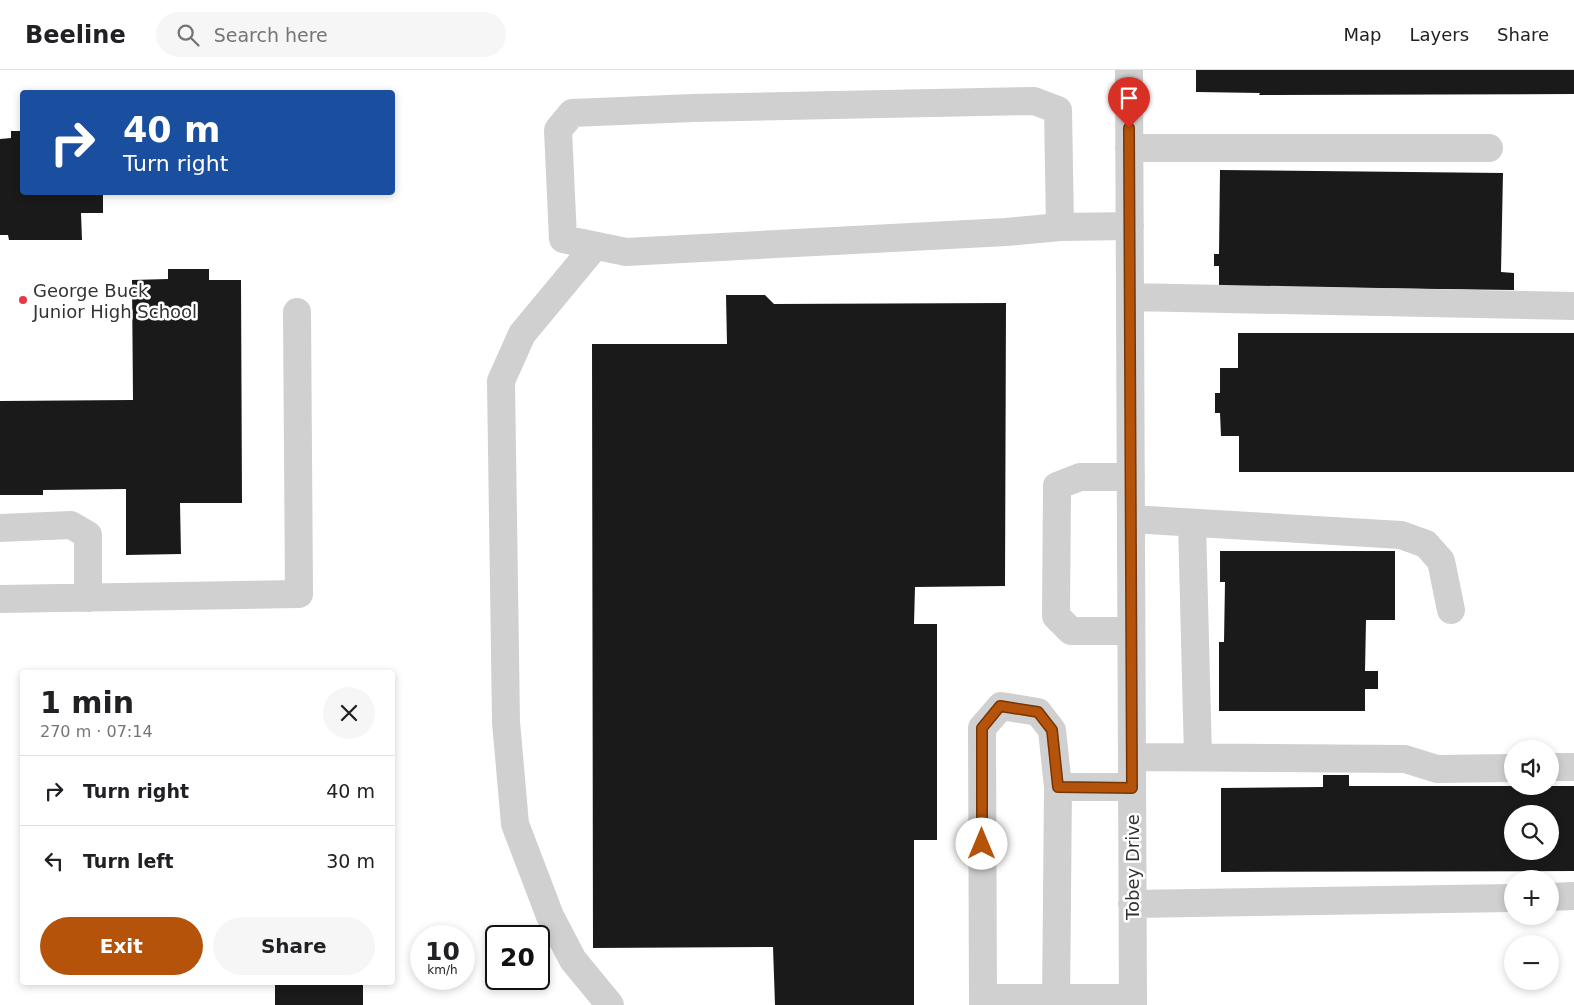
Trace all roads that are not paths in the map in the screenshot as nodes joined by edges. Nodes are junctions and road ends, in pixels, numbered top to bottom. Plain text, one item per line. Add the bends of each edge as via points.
1 (1129, 70) edge
2 (1129, 148) junction
3 (1489, 148) dead end
4 (1130, 226) junction
5 (1060, 227) junction
6 (595, 246) junction
7 (1130, 297) junction
8 (1574, 306) edge
9 (297, 312) dead end
10 (1131, 477) junction
11 (1131, 519) junction
12 (1192, 523) junction
13 (0, 528) edge
14 (88, 598) junction
15 (0, 600) edge
16 (1451, 610) dead end
17 (1131, 631) junction
18 (1132, 757) junction
19 (1198, 757) junction
20 (1559, 767) edge
21 (1574, 767) edge
22 (1504, 768) edge
23 (1058, 787) junction
24 (1132, 788) junction
25 (1574, 896) edge
26 (1559, 897) edge
27 (1504, 898) edge
28 (1132, 904) junction
29 (1133, 1001) edge
30 (983, 1002) edge
31 (1056, 1002) edge
32 (610, 1005) edge

1 - 2 street, Tobey Drive
2 - 3 street
2 - 4 street, Tobey Drive
4 - 5 street
4 - 7 street, Tobey Drive
5 - 6 street via 626,252
5 - 6 street via 1058,110 1034,101 572,113 558,130 563,239
6 - 32 street via 522,334 501,382 506,722 515,824 550,916 568,952
7 - 8 street
7 - 10 street, Tobey Drive
9 - 14 street via 299,594
10 - 11 street, Tobey Drive
10 - 17 street via 1080,477 1058,486 1056,616 1071,631
11 - 12 street
11 - 17 street, Tobey Drive
12 - 16 street via 1401,535 1426,544 1441,561
12 - 19 street
13 - 14 street via 71,525 88,535
14 - 15 street
17 - 18 street, Tobey Drive
18 - 19 street
18 - 24 street, Tobey Drive
19 - 22 street via 1405,759 1436,769
20 - 21 street
23 - 24 street
23 - 30 street via 1052,730 1038,712 1000,706 982,728
23 - 31 street
24 - 28 street, Tobey Drive
25 - 26 street
27 - 28 street
28 - 29 street, Tobey Drive
29 - 31 street
30 - 31 street

